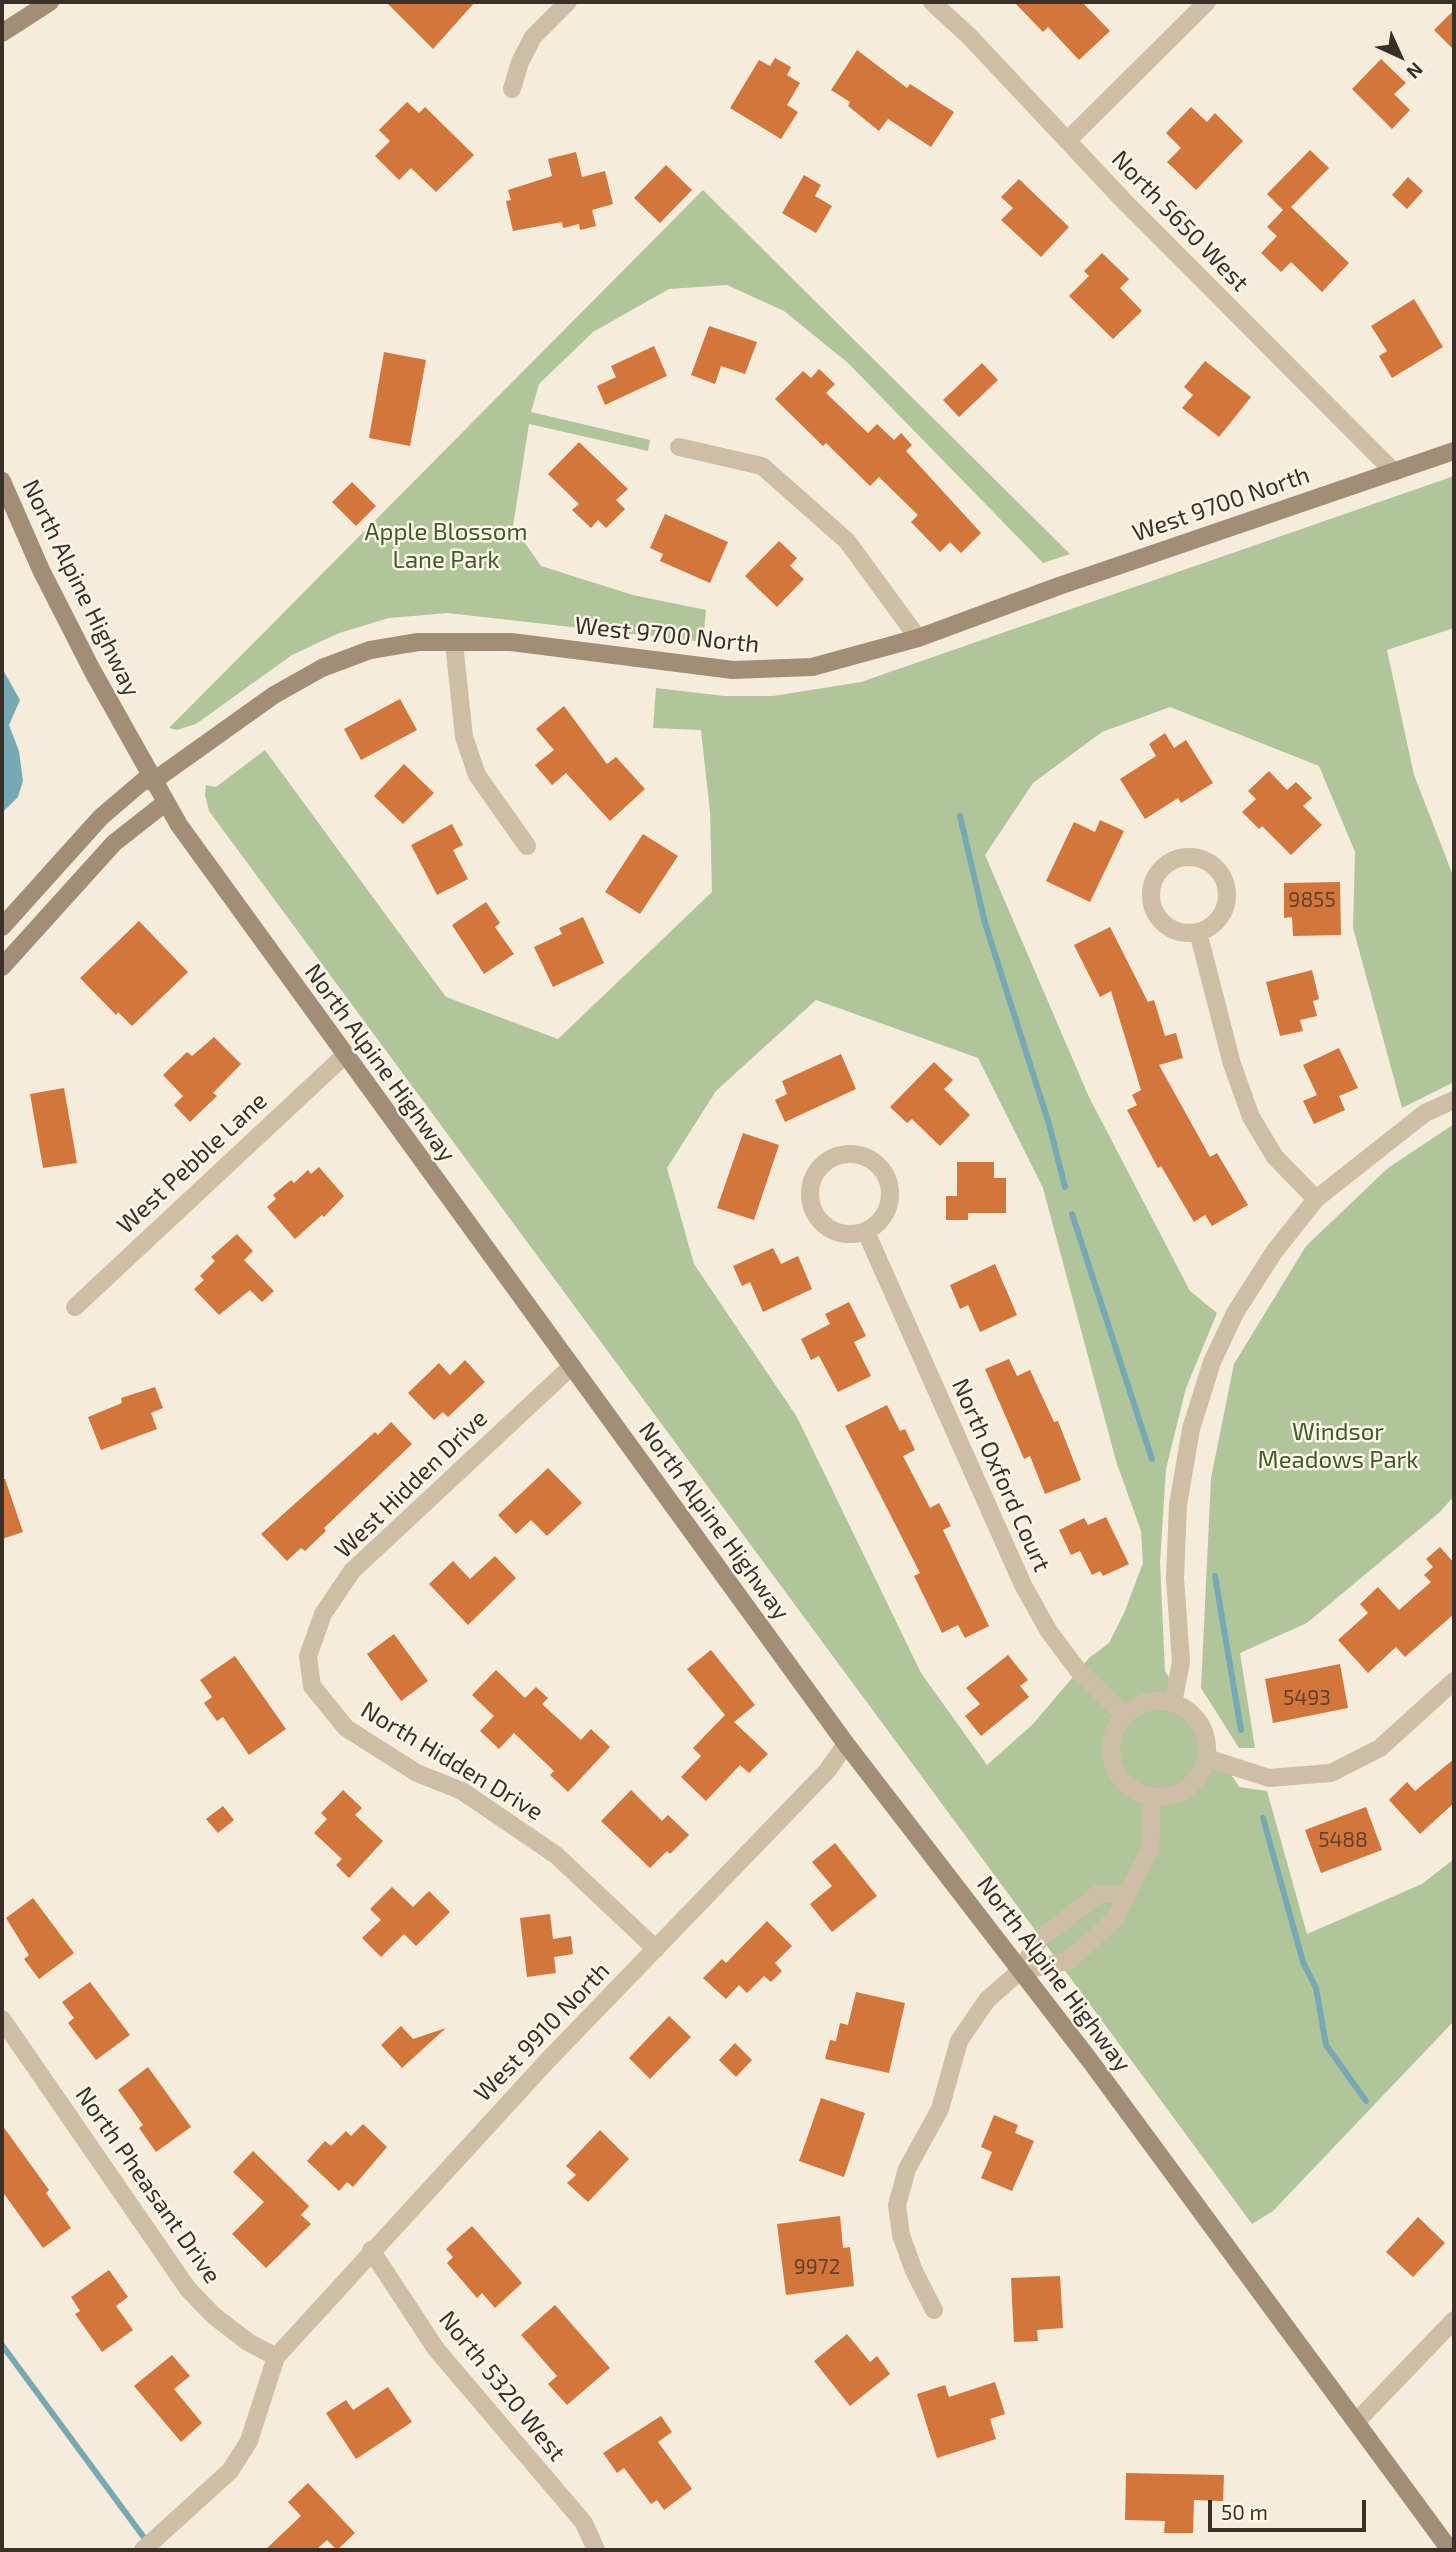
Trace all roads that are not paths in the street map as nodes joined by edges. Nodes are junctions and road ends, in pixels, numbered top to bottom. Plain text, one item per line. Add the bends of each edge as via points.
1 (50, 2) edge
2 (568, 2) edge
3 (932, 2) edge
4 (1207, 2) edge
5 (2, 33) edge
6 (512, 89) dead end
7 (1068, 140) junction
8 (679, 447) dead end
9 (1454, 451) edge
10 (1394, 472) junction
11 (2, 481) edge
12 (918, 638) junction
13 (454, 643) junction
14 (150, 779) junction
15 (165, 803) junction
16 (527, 846) dead end
17 (2, 927) edge
18 (1198, 932) junction
19 (2, 967) edge
20 (344, 1056) junction
21 (1454, 1100) edge
22 (1317, 1199) junction
23 (866, 1231) junction
24 (75, 1307) dead end
25 (572, 1366) junction
26 (308, 1656) joint
27 (1454, 1681) edge
28 (1172, 1703) junction
29 (1125, 1716) junction
30 (846, 1744) junction
31 (1207, 1758) junction
32 (1152, 1797) junction
33 (1125, 1894) junction
34 (656, 1949) junction
35 (1020, 1971) junction
36 (2, 2019) edge
37 (371, 2250) junction
38 (934, 2310) dead end
39 (1454, 2320) edge
40 (276, 2357) junction
41 (1357, 2421) junction
42 (143, 2550) edge
43 (596, 2550) edge
44 (1450, 2550) edge

1 - 5 main road
2 - 6 street via 533,37
3 - 7 street, North 5650 West
4 - 7 street
7 - 10 street, North 5650 West
8 - 12 street via 762,466 847,541
9 - 10 main road, West 9700 North
10 - 12 main road, West 9700 North
11 - 14 main road, North Alpine Highway via 41,570
12 - 13 main road, West 9700 North via 812,667 765,670 733,670 511,642
13 - 14 main road, West 9700 North via 418,642 370,650 322,667
13 - 16 street via 464,737 477,775
14 - 15 main road, North Alpine Highway
14 - 17 main road, West 9700 North via 101,817
15 - 19 main road via 114,843
15 - 20 main road, North Alpine Highway
18 - 18 street via 1222,913 1225,883 1221,873 1204,859 1182,857 1156,875 1151,886 1152,908 1176,931
18 - 22 street via 1232,1064 1251,1117 1275,1157
20 - 24 street, West Pebble Lane
20 - 25 main road, North Alpine Highway
21 - 22 street via 1425,1113
22 - 28 street via 1274,1252 1235,1313 1212,1362 1191,1429 1178,1505 1175,1578 1181,1661
23 - 23 street via 889,1207 885,1174 861,1155 841,1154 814,1175 813,1212 820,1222 841,1234
23 - 29 street, North Oxford Court via 1023,1585 1077,1669
25 - 26 street, West Hidden Drive via 352,1571 323,1614
25 - 30 main road, North Alpine Highway
26 - 34 street, North Hidden Drive via 312,1686 346,1728 417,1773 462,1791 556,1854
27 - 31 street via 1380,1748 1331,1773 1269,1777
28 - 29 street via 1147,1703
28 - 31 street via 1200,1724
29 - 32 street via 1112,1740 1114,1765 1128,1786
30 - 34 street, West 9910 North via 827,1771
30 - 35 main road, North Alpine Highway
31 - 32 street via 1187,1788
32 - 33 street via 1150,1849
33 - 35 street via 1098,1894 1040,1939
33 - 35 street via 1115,1919 1069,1961
34 - 37 street, West 9910 North
35 - 38 street via 987,2000 959,2041 940,2109 907,2169 897,2205 901,2235
35 - 41 main road, North Alpine Highway
36 - 40 street, North Pheasant Drive via 188,2289 240,2336
37 - 40 street, West 9910 North
37 - 43 street, North 5320 West via 436,2349 584,2522
39 - 41 street
40 - 42 street via 248,2441 230,2471
41 - 44 main road, North Alpine Highway

